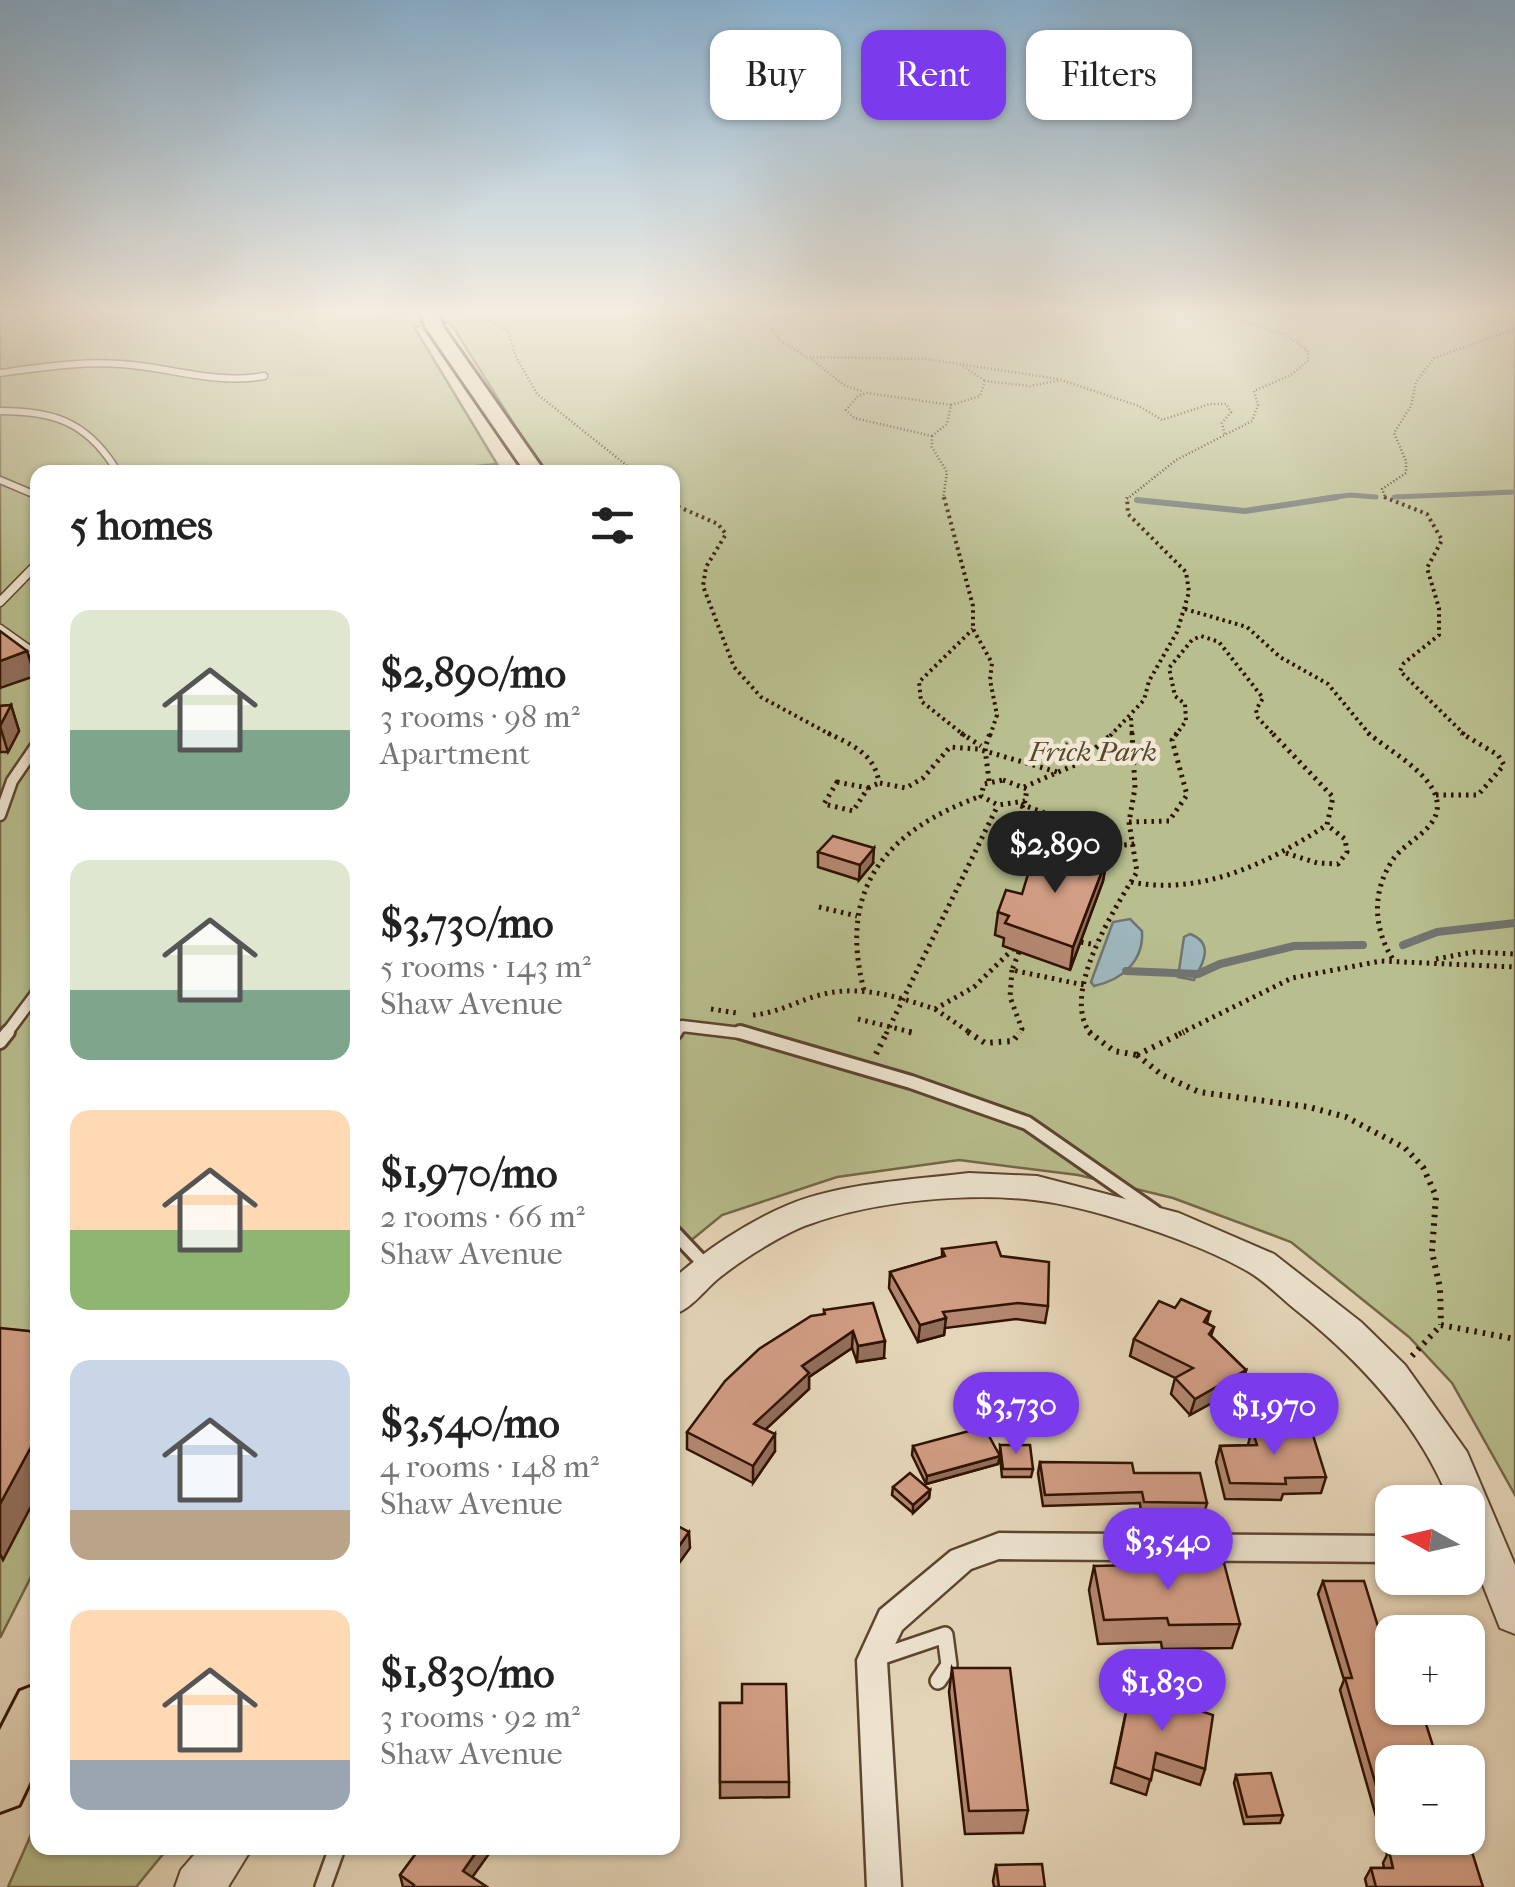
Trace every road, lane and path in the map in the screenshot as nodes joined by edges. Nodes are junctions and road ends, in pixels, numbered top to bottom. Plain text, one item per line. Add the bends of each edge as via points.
1 (484, 399) edge
2 (543, 399) edge
3 (859, 399) edge
4 (913, 399) edge
5 (970, 399) edge
6 (1118, 399) edge
7 (1256, 399) edge
8 (1412, 399) edge
9 (951, 405) junction
10 (0, 411) edge
11 (932, 436) junction
12 (1226, 436) junction
13 (113, 465) edge
14 (529, 465) edge
15 (629, 465) edge
16 (0, 480) edge
17 (30, 493) edge
18 (680, 507) edge
19 (30, 571) edge
20 (0, 602) edge
21 (1185, 609) junction
22 (0, 629) edge
23 (972, 629) junction
24 (30, 652) edge
25 (1158, 666) junction
26 (1169, 668) junction
27 (1131, 717) junction
28 (984, 748) junction
29 (30, 755) edge
30 (1060, 773) junction
31 (989, 781) junction
32 (880, 782) junction
33 (1024, 787) junction
34 (868, 788) junction
35 (1436, 795) junction
36 (981, 796) junction
37 (1021, 804) junction
38 (998, 806) junction
39 (0, 815) edge
40 (1128, 822) junction
41 (1327, 824) junction
42 (1136, 844) junction
43 (1102, 847) junction
44 (1286, 854) junction
45 (1042, 857) edge
46 (1065, 865) edge
47 (1131, 882) junction
48 (820, 907) dead end
49 (856, 916) junction
50 (1080, 942) edge
51 (1096, 945) junction
52 (1515, 954) edge
53 (1428, 960) junction
54 (1394, 961) junction
55 (1515, 966) edge
56 (1012, 970) junction
57 (1084, 983) junction
58 (864, 991) junction
59 (904, 998) junction
60 (30, 1002) edge
61 (936, 1009) junction
62 (710, 1010) dead end
63 (858, 1019) dead end
64 (890, 1027) junction
65 (680, 1028) edge
66 (915, 1033) dead end
67 (0, 1042) edge
68 (1136, 1054) junction
69 (868, 1070) junction
70 (1168, 1222) junction
71 (680, 1238) edge
72 (708, 1268) junction
73 (680, 1294) edge
74 (1441, 1325) junction
75 (1515, 1339) edge
76 (1392, 1375) junction
77 (1460, 1485) edge
78 (1375, 1549) edge
79 (1485, 1561) edge
80 (1515, 1615) edge
81 (872, 1660) junction
82 (938, 1681) dead end
83 (30, 1724) edge
84 (0, 1786) edge
85 (224, 1855) edge
86 (334, 1855) edge
87 (198, 1887) edge
88 (323, 1887) edge
89 (884, 1887) edge

1 - 14 main road
2 - 15 path via 552,413
3 - 11 path via 848,415
4 - 9 path
5 - 9 path
6 - 12 path via 1162,420 1226,404
7 - 12 path via 1252,421
8 - 35 path via 1394,434 1406,472 1382,490 1385,499 1427,514 1442,540 1427,568 1439,635 1400,672 1458,731 1498,754 1504,765 1489,792 1472,799
9 - 11 path via 947,424
10 - 13 lane via 68,418 88,430
11 - 23 path via 948,472 942,502 973,606
12 - 21 path via 1166,466 1127,497 1128,514 1186,572
16 - 17 lane
18 - 32 path via 726,534 702,584 742,679 770,704 853,744 877,768
19 - 20 lane
21 - 25 path
21 - 35 path via 1246,628 1328,684 1365,731
22 - 24 lane
23 - 28 path via 992,664 998,716
23 - 28 path via 919,682 921,701
25 - 26 path
25 - 27 path
26 - 40 path via 1174,696 1185,704 1186,721 1172,740 1187,795 1168,821
26 - 41 path via 1192,640 1220,642 1263,698 1258,718 1332,798
27 - 30 path
27 - 40 path via 1135,788
28 - 30 path
28 - 31 path
28 - 32 path via 950,748 906,788
29 - 39 lane
30 - 33 path
31 - 33 path
31 - 36 path
32 - 34 path
33 - 37 path via 1028,797
34 - 34 path via 838,782 824,804 853,811
35 - 54 path via 1437,814 1395,857 1375,915
36 - 38 path
36 - 49 path via 930,820 893,848 865,887
37 - 38 path
37 - 43 path via 1080,828
37 - 45 path
38 - 59 path
40 - 42 path
41 - 44 path
41 - 44 path via 1346,840 1348,852 1338,864
42 - 43 path
42 - 47 path
43 - 46 path via 1072,854
44 - 47 path via 1172,890
47 - 51 path
48 - 49 path
49 - 58 path
50 - 51 path
51 - 57 path
52 - 53 path
53 - 54 path
53 - 55 path
54 - 68 path via 1292,978
56 - 57 path
56 - 61 path via 1016,951
56 - 61 path via 1010,997 1022,1029 1013,1041 985,1043
57 - 68 path via 1082,1023 1114,1050
58 - 59 path
58 - 62 path via 821,995 768,1015
59 - 61 path
59 - 64 path
60 - 67 lane
63 - 64 path
64 - 66 path
64 - 69 path
65 - 69 lane via 735,1030
68 - 74 path via 1162,1076 1200,1092 1328,1112 1405,1148 1436,1196 1432,1252
69 - 70 lane via 1027,1122
70 - 72 street via 1037,1188 969,1185 872,1196 798,1214
70 - 76 street via 1262,1262
71 - 72 lane
72 - 73 street
74 - 75 path
74 - 76 path
76 - 77 street via 1454,1464
78 - 81 street via 998,1546 961,1560 891,1620
79 - 80 street
81 - 82 lane via 946,1635 950,1665
81 - 89 street
83 - 84 main road
85 - 87 street
86 - 88 lane

